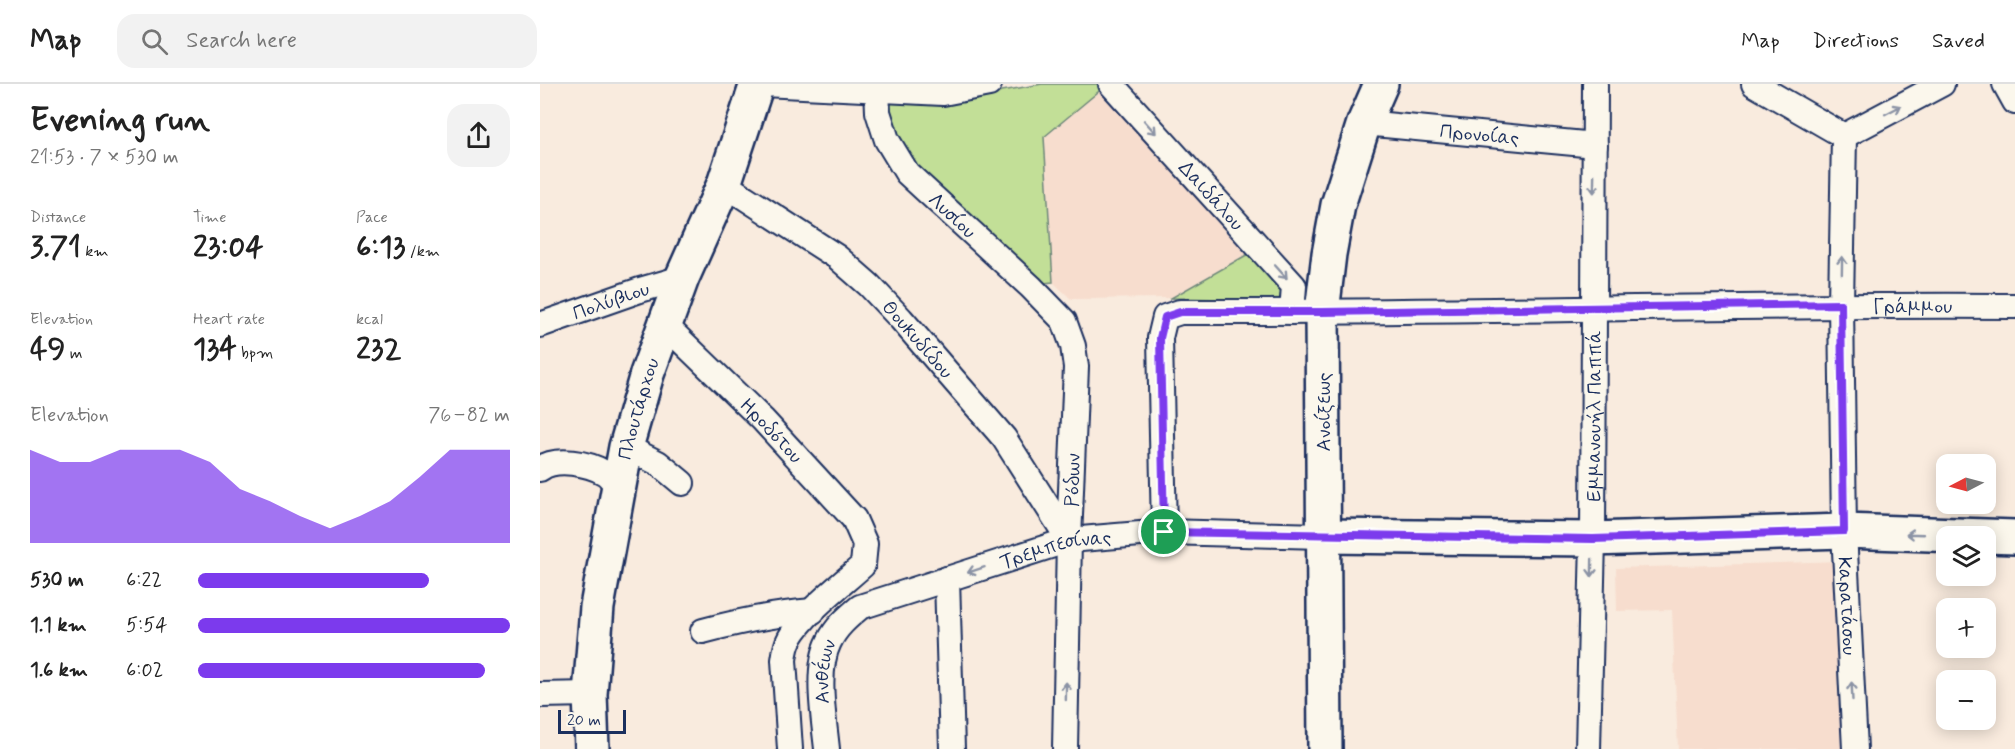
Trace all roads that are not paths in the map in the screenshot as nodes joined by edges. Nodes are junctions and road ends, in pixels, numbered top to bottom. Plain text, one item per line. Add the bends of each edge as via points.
1 (757, 84) edge
2 (764, 84) edge
3 (989, 84) edge
4 (1111, 84) edge
5 (1381, 84) edge
6 (1595, 84) edge
7 (1754, 84) edge
8 (1942, 84) edge
9 (2005, 84) edge
10 (877, 88) junction
11 (2015, 102) edge
12 (1364, 123) junction
13 (1844, 136) junction
14 (1595, 145) junction
15 (724, 184) junction
16 (682, 278) junction
17 (1841, 304) junction
18 (2015, 306) edge
19 (1593, 309) junction
20 (1307, 312) junction
21 (1064, 321) joint
22 (540, 325) edge
23 (665, 325) junction
24 (626, 447) junction
25 (540, 469) edge
26 (682, 483) dead end
27 (618, 487) junction
28 (1844, 531) junction
29 (1164, 532) junction
30 (1323, 536) junction
31 (2015, 537) edge
32 (1593, 539) junction
33 (1069, 540) junction
34 (947, 579) junction
35 (860, 607) joint
36 (813, 611) junction
37 (703, 632) dead end
38 (591, 694) junction
39 (540, 695) edge
40 (592, 749) edge
41 (790, 749) edge
42 (826, 749) edge
43 (952, 749) edge
44 (1065, 749) edge
45 (1324, 749) edge
46 (1588, 749) edge
47 (1855, 749) edge

1 - 15 street, Πλουτάρχου
2 - 10 street
3 - 10 street via 943,93
4 -> 20 street, Δαιδάλου via 1294,286
5 - 12 street, Ανοίξεως
6 - 14 street, Εμμανουήλ Παππά
7 - 13 street
13 -> 8 street
9 - 11 street
10 - 21 street, Λυσίου via 878,112 887,140 907,173
12 - 14 street, Προνοίας
12 - 20 street, Ανοίξεως via 1338,206 1329,254
17 -> 13 street, Καρατάσου
14 -> 19 street, Εμμανουήλ Παππά
15 - 16 street, Πλουτάρχου
15 - 33 street, Θουκυδίδου via 837,257 901,318 1004,438
16 - 22 street, Πολύβιου
16 - 23 street, Πλουτάρχου
17 - 18 street, Γράμμου
17 - 19 street, Γράμμου
17 - 28 street, Καρατάσου
19 - 20 street, Γράμμου
19 - 32 street, Εμμανουήλ Παππά
20 - 29 street, Γράμμου via 1180,312 1165,317 1160,338
20 - 30 street, Ανοίξεως
21 - 33 street, Ρόδων via 1076,367
23 - 24 street, Πλουτάρχου
23 - 36 street, Ηροδότου via 763,420 854,519 865,544 863,565
24 - 26 street via 658,463
24 - 27 street, Πλουτάρχου
25 - 27 street via 546,464 571,462 605,473
27 - 38 street, Πλουτάρχου via 597,607
31 -> 28 street, Τρεμπεσίνας
28 - 32 street, Τρεμπεσίνας
47 -> 28 street, Καρατάσου
29 - 30 street, Τρεμπεσίνας
29 - 33 street, Τρεμπεσίνας
30 - 32 street, Τρεμπεσίνας
30 - 45 street, Ανοίξεως
32 -> 46 street, Εμμανουήλ Παππά
33 -> 34 street, Τρεμπεσίνας
44 -> 33 street, Ρόδων
34 - 35 street, Τρεμπεσίνας
34 - 43 street
35 - 42 street, Ανθέων via 838,627 824,654
36 - 37 street via 742,620
36 - 41 street via 790,636 784,660
38 - 39 street
38 - 40 street, Πλουτάρχου

